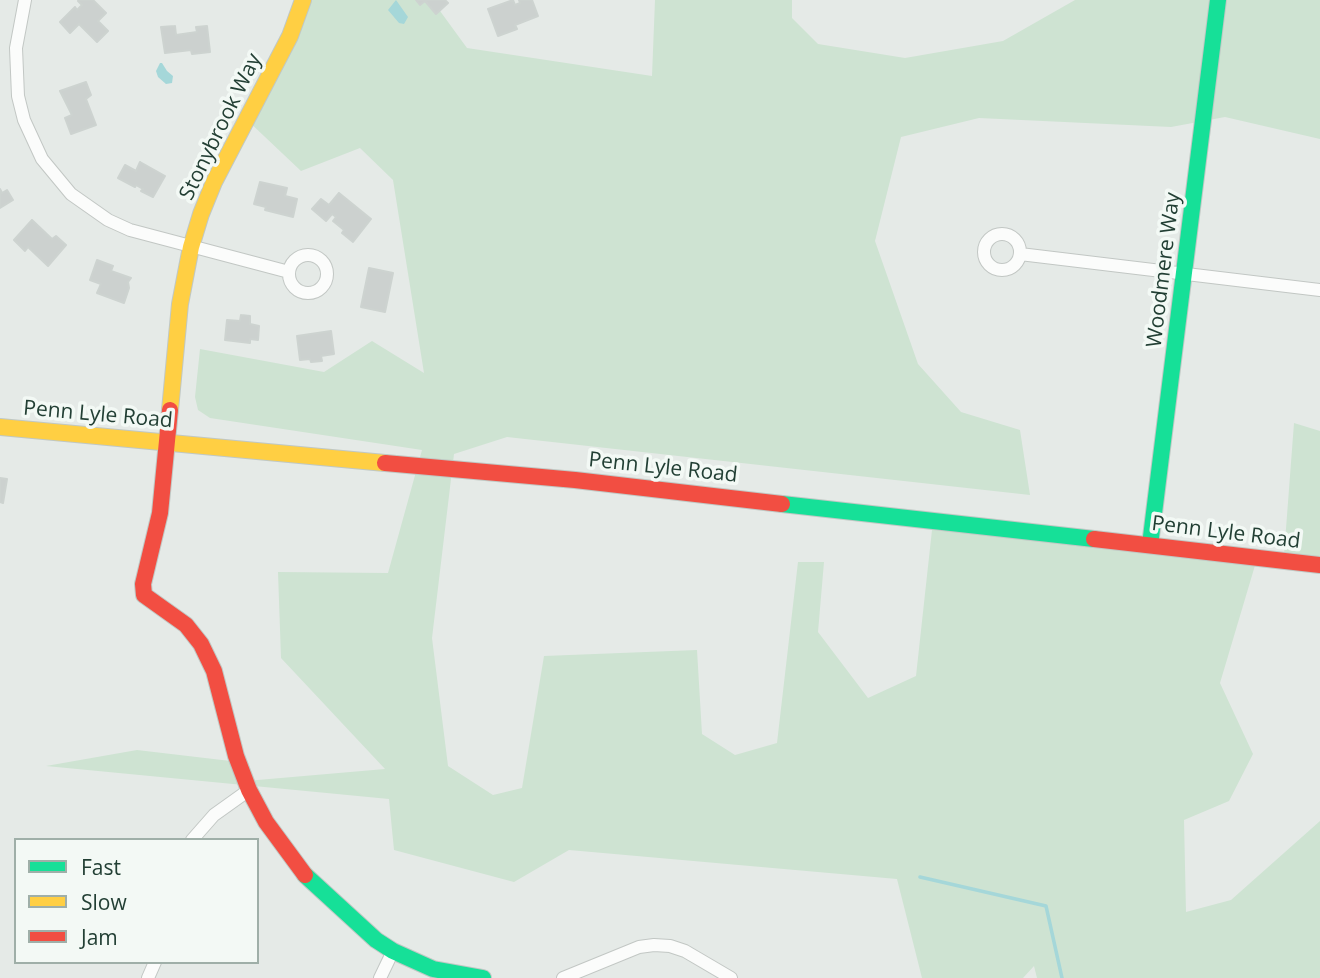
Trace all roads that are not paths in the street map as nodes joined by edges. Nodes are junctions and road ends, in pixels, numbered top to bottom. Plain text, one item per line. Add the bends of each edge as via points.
1 (24, 0) edge
2 (303, 0) edge
3 (1217, 0) edge
4 (191, 247) junction
5 (1020, 254) dead end
6 (289, 272) dead end
7 (1185, 275) junction
8 (1320, 290) edge
9 (0, 427) edge
10 (166, 443) junction
11 (1150, 545) junction
12 (1320, 565) edge
13 (249, 790) junction
14 (194, 838) edge
15 (393, 951) junction
16 (380, 978) edge
17 (483, 978) edge
18 (563, 978) edge
19 (731, 978) edge

1 - 4 street via 16,84 24,120 42,159 71,194 108,220
2 - 4 street, Stonybrook Way via 290,36 214,182
3 - 7 street, Woodmere Way
4 - 6 street
4 - 10 street, Stonybrook Way via 180,304
5 - 7 street
7 - 8 street
7 - 11 street, Woodmere Way
9 - 10 street, Penn Lyle Road
10 - 11 street, Penn Lyle Road via 575,480
10 - 13 street, Stonybrook Way via 160,513 144,595 186,625 201,644 214,671
11 - 12 street, Penn Lyle Road
13 - 14 street via 214,815
13 - 15 street via 307,878
15 - 16 street
15 - 17 street via 433,969
18 - 19 street via 654,945 685,951

